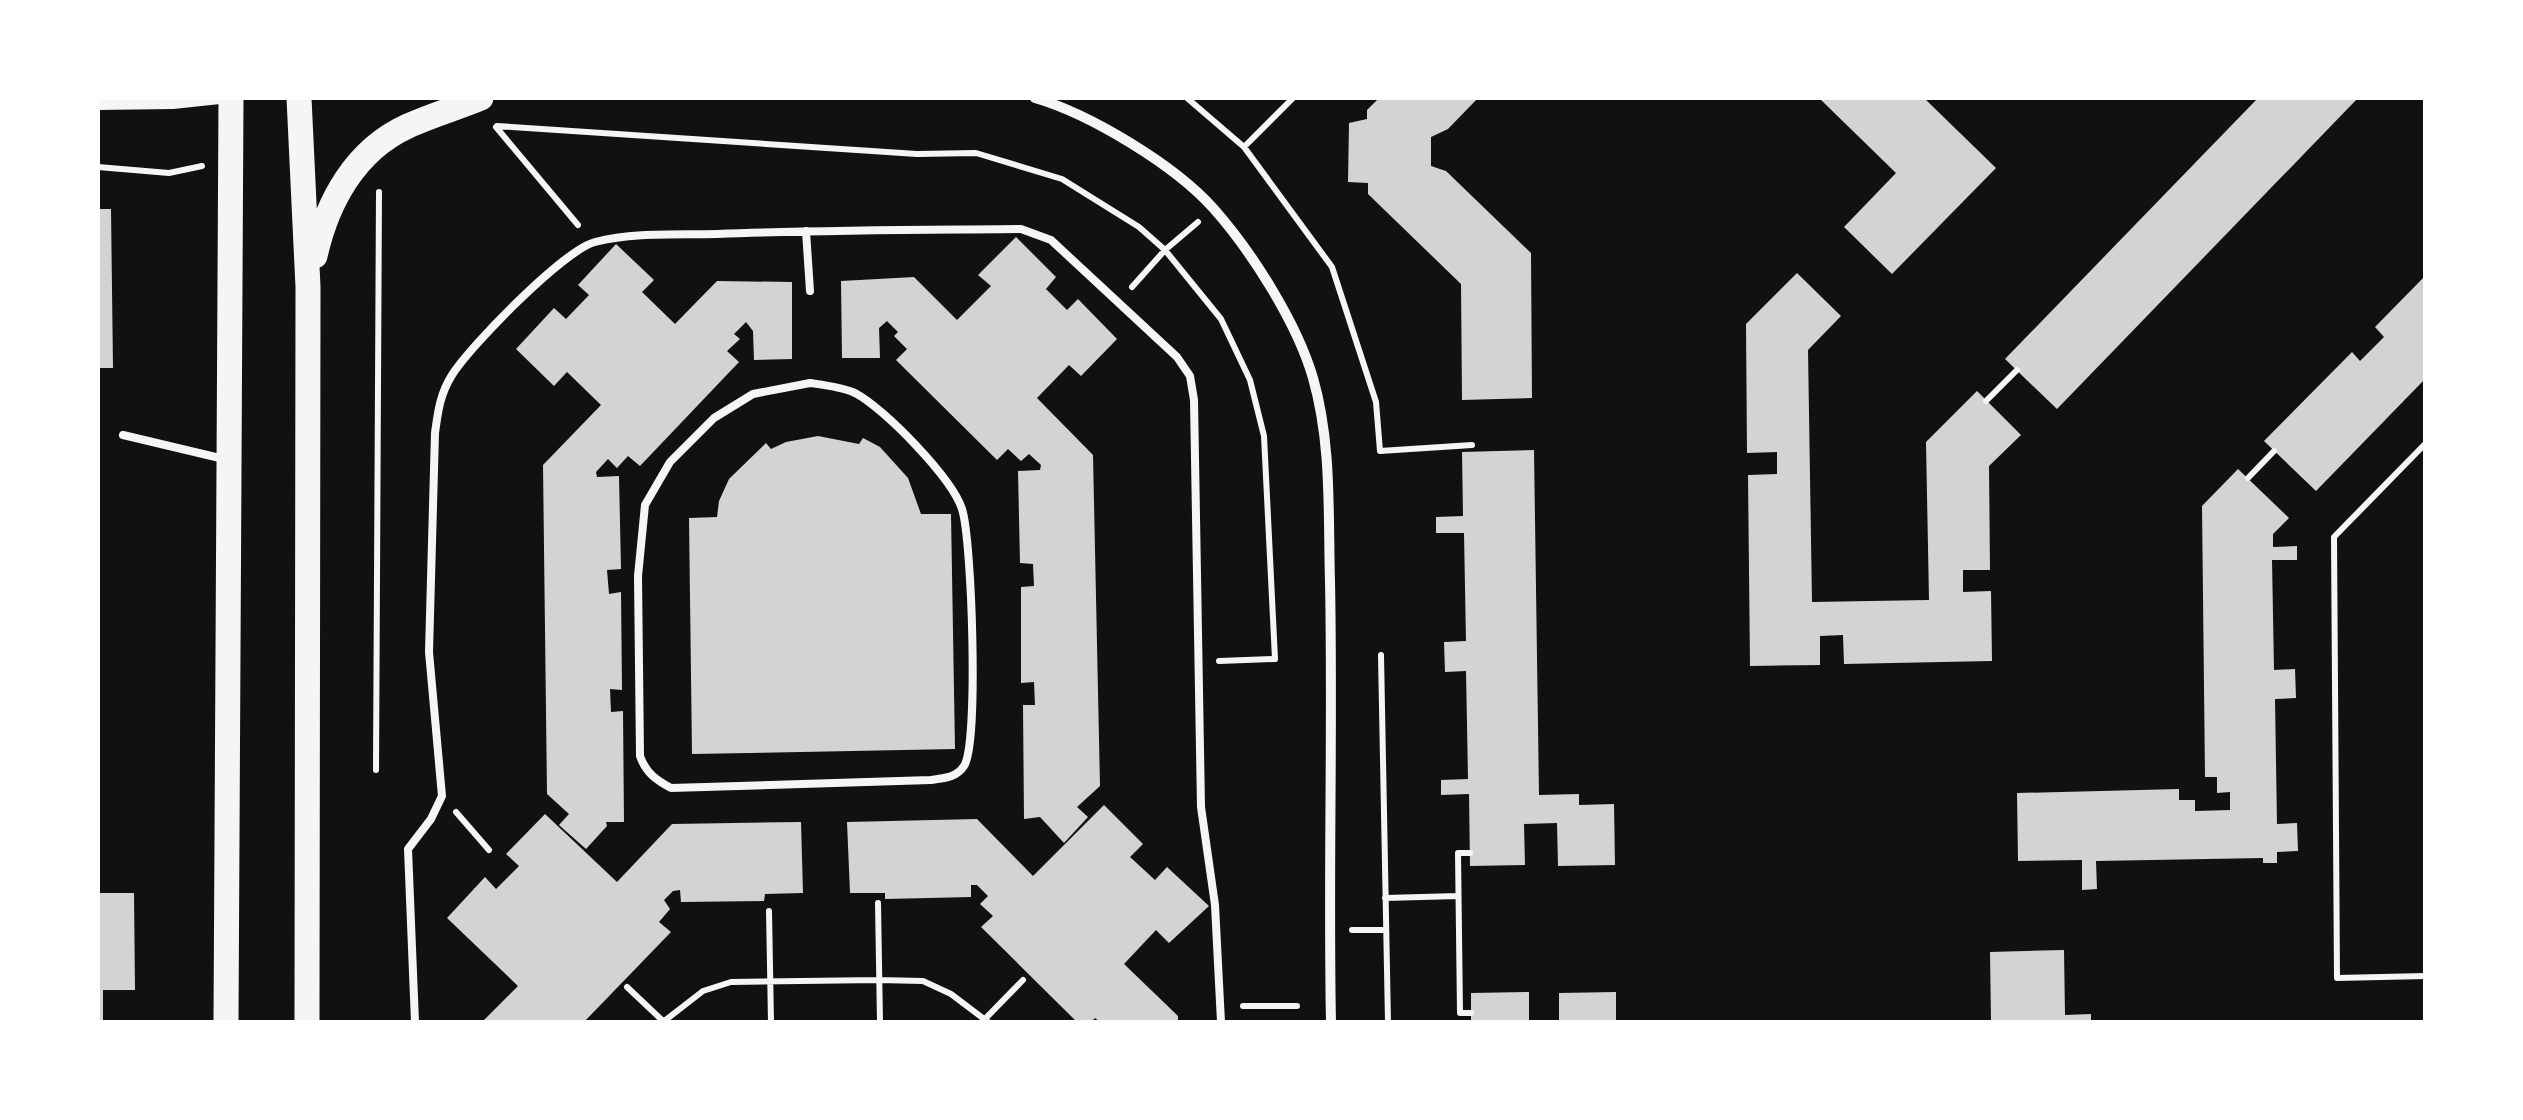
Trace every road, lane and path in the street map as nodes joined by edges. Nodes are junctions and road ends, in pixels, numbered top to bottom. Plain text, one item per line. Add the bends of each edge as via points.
1 (230, 98) edge
2 (299, 98) edge
3 (481, 98) edge
4 (1035, 98) edge
5 (1187, 98) edge
6 (1294, 98) edge
7 (98, 105) edge
8 (495, 126) dead end
9 (1244, 148) junction
10 (1214, 208) junction
11 (806, 231) junction
12 (592, 242) junction
13 (308, 286) junction
14 (810, 291) dead end
15 (1118, 302) junction
16 (2016, 370) dead end
17 (1986, 401) dead end
18 (123, 435) dead end
19 (2426, 443) edge
20 (1472, 446) dead end
21 (2274, 451) dead end
22 (228, 460) junction
23 (2248, 478) dead end
24 (1381, 654) dead end
25 (1275, 658) dead end
26 (1223, 660) dead end
27 (931, 780) joint
28 (442, 796) junction
29 (489, 850) dead end
30 (1470, 853) dead end
31 (1458, 896) junction
32 (1386, 898) junction
33 (878, 903) dead end
34 (769, 911) dead end
35 (2426, 976) edge
36 (771, 980) junction
37 (878, 980) junction
38 (1024, 980) dead end
39 (627, 986) dead end
40 (1221, 1006) junction
41 (1296, 1006) dead end
42 (1471, 1013) dead end
43 (985, 1021) edge
44 (226, 1022) edge
45 (308, 1022) edge
46 (416, 1022) edge
47 (663, 1022) edge
48 (771, 1022) edge
49 (880, 1022) edge
50 (1222, 1022) edge
51 (1331, 1022) edge
52 (1388, 1022) edge

1 - 7 street
1 - 22 main road
2 - 13 main road
3 - 13 main road via 383,139 360,162 324,219
4 - 10 street via 1098,124
5 - 9 path
6 - 9 path
8 - 12 path
9 - 20 path via 1332,267 1376,402 1380,451
10 - 15 path
10 - 51 street via 1274,292 1312,374 1322,416 1332,658
11 - 12 lane
11 - 14 lane
11 - 15 lane via 1021,229 1052,240
12 - 28 lane via 477,343 439,400 429,652
13 - 45 main road
15 - 40 lane via 1177,357 1190,376 1194,400 1201,807
16 - 17 path
18 - 22 lane
19 - 35 path via 2334,537 2334,556 2336,978
21 - 23 path
22 - 44 main road
24 - 32 path
25 - 26 path
27 - 27 lane via 955,776 972,742 969,547 956,495 901,429 854,392 810,384 753,394 714,418 670,462 645,505 637,660 644,767 671,788
28 - 29 path
28 - 46 lane via 408,849
30 - 31 path via 1458,854
31 - 32 path
31 - 42 path via 1460,1013
32 - 52 path
33 - 37 path
34 - 36 path
36 - 37 path
36 - 47 path via 703,991
36 - 48 path
37 - 43 path via 923,981
37 - 49 path
38 - 43 path
39 - 47 path
40 - 41 path
40 - 50 lane

